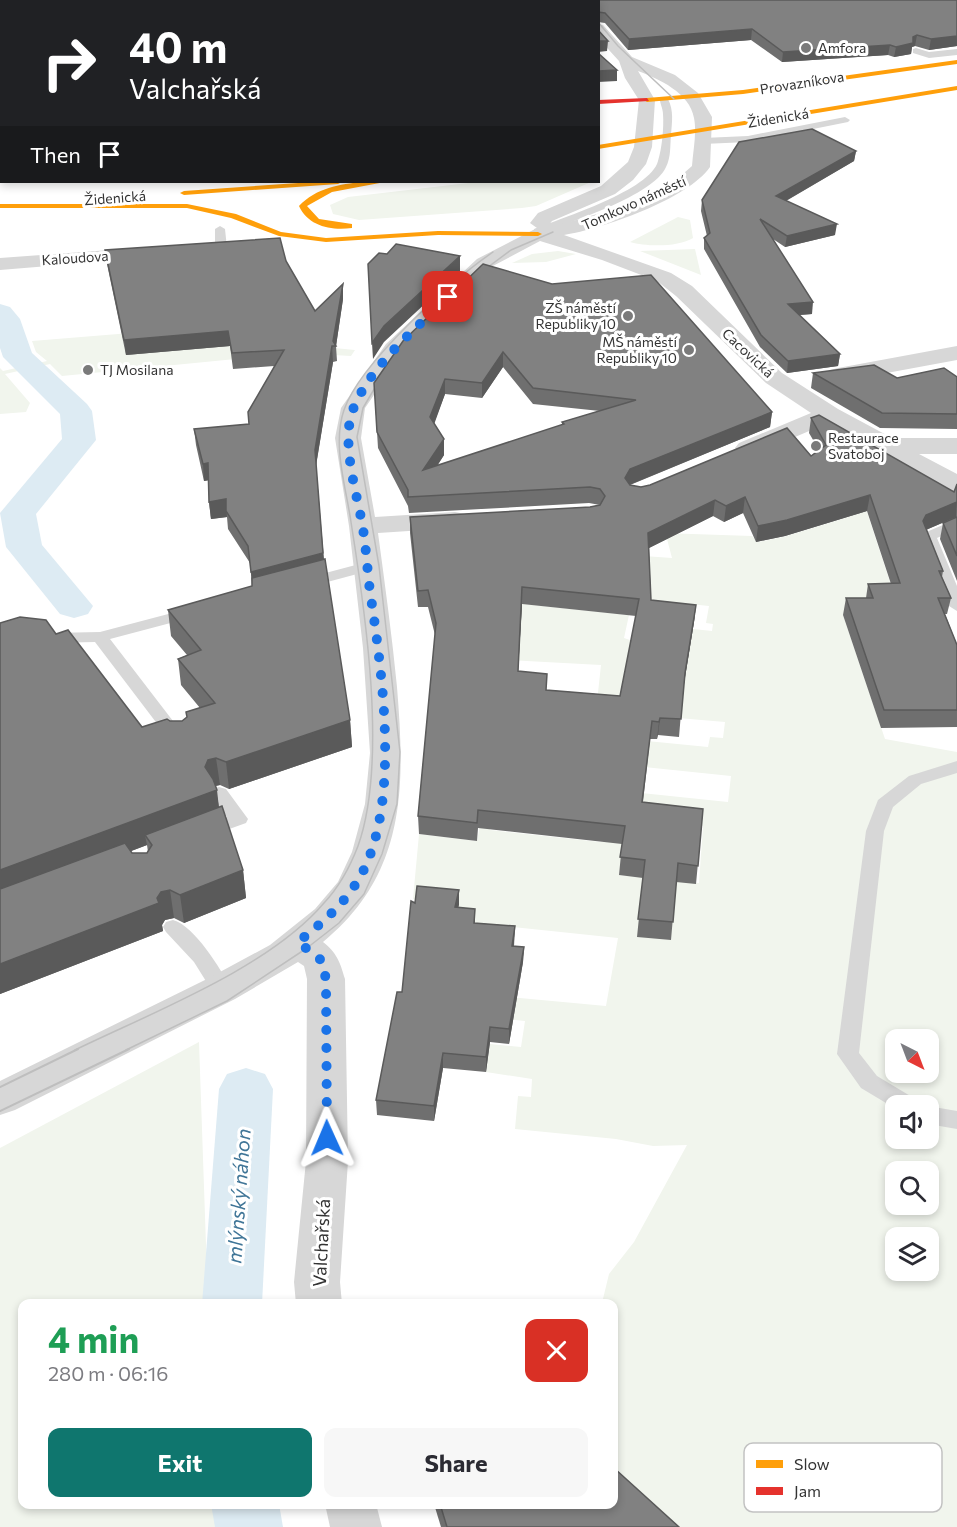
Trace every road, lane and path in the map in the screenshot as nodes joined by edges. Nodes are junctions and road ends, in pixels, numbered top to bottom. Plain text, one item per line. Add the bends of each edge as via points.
1 (600, 30) edge
2 (915, 51) edge
3 (957, 52) edge
4 (626, 60) junction
5 (957, 62) edge
6 (957, 78) edge
7 (957, 88) edge
8 (692, 98) junction
9 (661, 99) junction
10 (600, 102) edge
11 (845, 120) dead end
12 (600, 135) edge
13 (703, 141) junction
14 (677, 142) dead end
15 (600, 147) edge
16 (672, 172) dead end
17 (324, 183) edge
18 (375, 183) edge
19 (33, 192) dead end
20 (4, 194) edge
21 (0, 206) edge
22 (543, 232) junction
23 (245, 246) edge
24 (199, 250) edge
25 (177, 251) edge
26 (0, 264) edge
27 (957, 353) edge
28 (782, 384) junction
29 (829, 414) junction
30 (886, 446) junction
31 (957, 446) edge
32 (725, 458) edge
33 (957, 485) edge
34 (484, 519) edge
35 (957, 523) edge
36 (363, 526) junction
37 (367, 567) junction
38 (286, 588) edge
39 (957, 606) edge
40 (207, 609) edge
41 (35, 637) edge
42 (100, 637) junction
43 (180, 742) edge
44 (957, 767) edge
45 (219, 793) dead end
46 (187, 839) edge
47 (173, 927) dead end
48 (298, 942) junction
49 (221, 989) junction
50 (891, 1095) edge
51 (0, 1098) edge
52 (939, 1117) edge
53 (957, 1120) edge
54 (319, 1299) edge
55 (351, 1509) edge
56 (356, 1527) edge

1 - 4 street
2 - 3 lane via 929,56
4 - 8 street via 669,78
4 - 9 street via 633,78
5 - 8 main road, Provazníkova
6 - 12 main road, Židenická
7 - 15 main road, Židenická
8 - 9 main road, Provazníkova
8 - 13 street, Tomkovo náměstí via 702,115
9 - 10 main road, Provazníkova
9 - 14 lane via 679,114
9 - 22 street, Tomkovo náměstí via 640,159 632,170 608,190 545,217 541,220
11 - 13 lane via 748,139
13 - 22 street, Tomkovo náměstí via 701,167 686,182 584,226
16 - 22 lane via 644,193
17 - 21 main road, Židenická
18 - 22 main road via 319,193 306,201 304,210 313,219 343,226 482,220
19 - 20 main road
21 - 22 main road via 187,206 220,212 279,234 326,240
22 - 28 street, Cacovická via 664,277 684,291
22 - 36 street via 500,252 460,285 394,349 353,408 348,438
23 - 24 street via 220,238
25 - 26 street, Kaloudova
27 - 28 street
28 - 29 street, Cacovická
29 - 30 street, Cacovická
29 - 32 street
30 - 31 street
30 - 33 street, Cacovická
34 - 36 street
35 - 39 lane via 929,536
36 - 37 street
37 - 38 lane
37 - 48 street via 386,753 382,804 370,852 354,887 328,918
40 - 42 lane
41 - 42 lane
42 - 43 lane
44 - 50 lane via 915,780 885,804 874,831 848,1054 869,1082
45 - 46 lane via 239,819
47 - 49 lane via 201,957
48 - 49 street
48 - 54 street, Valchařská via 321,960 326,979 327,1161
49 - 51 street
52 - 53 lane
55 - 56 street

